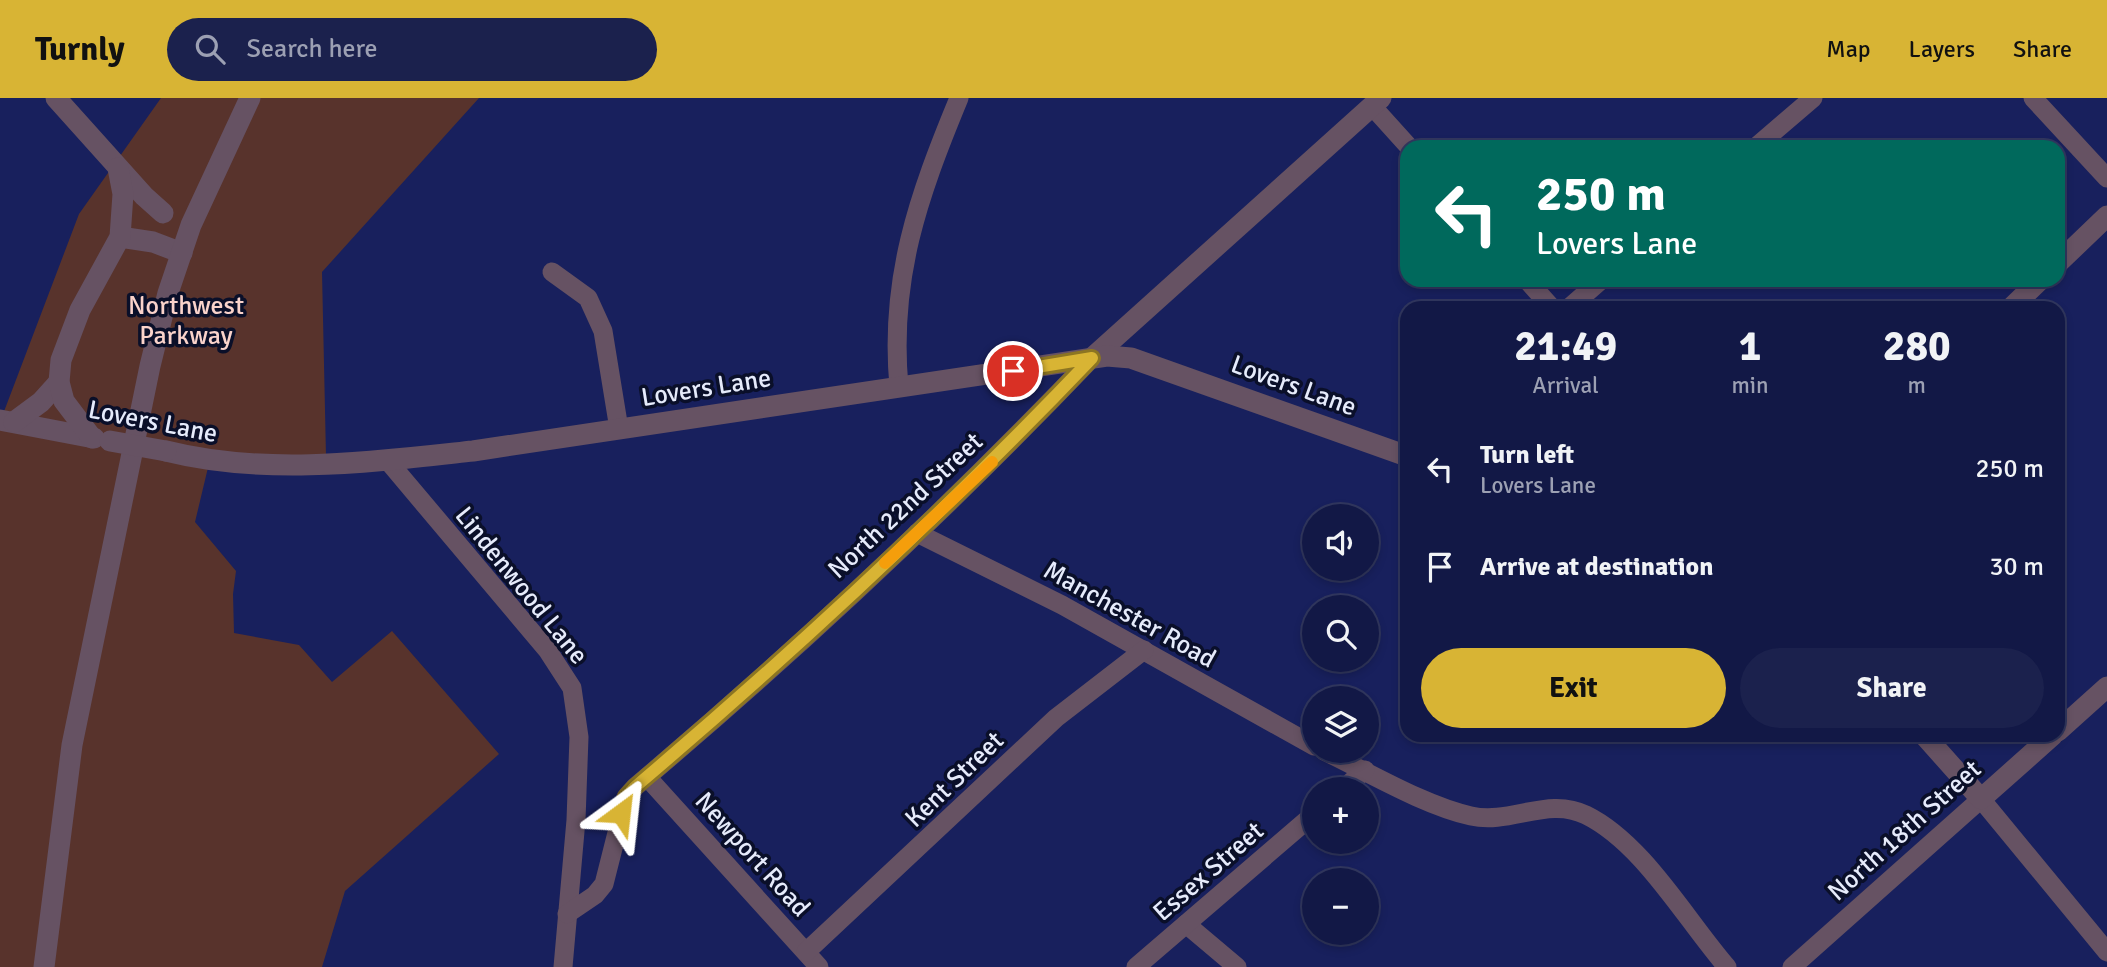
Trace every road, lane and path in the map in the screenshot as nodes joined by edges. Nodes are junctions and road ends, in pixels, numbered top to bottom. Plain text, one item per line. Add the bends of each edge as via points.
1 (57, 98) edge
2 (250, 98) edge
3 (958, 98) edge
4 (1813, 98) edge
5 (2033, 98) edge
6 (1376, 102) edge
7 (1404, 140) edge
8 (1764, 140) edge
9 (118, 168) junction
10 (2107, 178) edge
11 (163, 213) junction
12 (2107, 216) edge
13 (191, 225) junction
14 (121, 226) junction
15 (183, 253) junction
16 (2065, 256) edge
17 (552, 272) dead end
18 (1533, 287) edge
19 (1593, 287) edge
20 (2033, 287) edge
21 (1546, 301) edge
22 (1577, 301) edge
23 (2018, 301) edge
24 (1092, 358) junction
25 (59, 382) junction
26 (899, 387) junction
27 (7, 421) edge
28 (619, 429) junction
29 (101, 439) junction
30 (1400, 454) edge
31 (388, 461) junction
32 (917, 533) junction
33 (1144, 650) junction
34 (2107, 687) edge
35 (2065, 725) edge
36 (1302, 739) edge
37 (1930, 742) edge
38 (2045, 742) edge
39 (1350, 763) edge
40 (1365, 770) junction
41 (647, 777) junction
42 (1357, 777) edge
43 (1981, 799) junction
44 (1302, 824) edge
45 (567, 914) junction
46 (1186, 924) junction
47 (2107, 951) edge
48 (813, 960) edge
49 (44, 967) edge
50 (563, 967) edge
51 (1136, 967) edge
52 (1237, 967) edge
53 (1727, 967) edge
54 (1792, 967) edge

1 - 9 street
2 - 13 street
3 - 26 street via 912,224 899,282 895,343
4 - 8 street
5 - 10 street
6 - 7 street
6 - 24 street, North 22nd Street
9 - 11 street
9 - 14 street
11 - 13 street
11 - 14 street via 140,210
12 - 16 street
13 - 15 street
14 - 15 street
14 - 25 street via 66,339
15 - 49 street via 150,366 72,745
17 - 28 street via 588,298 603,331
18 - 21 street
19 - 22 street
20 - 23 street
24 - 26 street, Lovers Lane
24 - 30 street, Lovers Lane via 1131,358
24 - 32 street, North 22nd Street via 998,457
25 - 27 street via 41,402
25 - 29 street via 67,407
26 - 28 street, Lovers Lane
27 - 29 street, Lovers Lane
28 - 31 street, Lovers Lane
29 - 31 street, Lovers Lane, bridge via 220,463
31 - 45 street, Lindenwood Lane via 548,651 572,688 579,737
32 - 33 street, Manchester Road
32 - 41 street, North 22nd Street
33 - 36 street, Manchester Road
33 - 48 street, Kent Street via 1056,718
34 - 35 street
37 - 43 street
38 - 43 street, North 18th Street
39 - 40 street
40 - 42 street
40 - 53 street via 1469,816 1497,820 1562,807 1588,816 1610,831 1660,881
41 - 45 street, North 22nd Street via 626,797 604,884
41 - 48 street, Newport Road
43 - 47 street
43 - 54 street, North 18th Street
44 - 46 street, Essex Street
45 - 50 street, Lindenwood Lane
46 - 51 street, Essex Street
46 - 52 street

